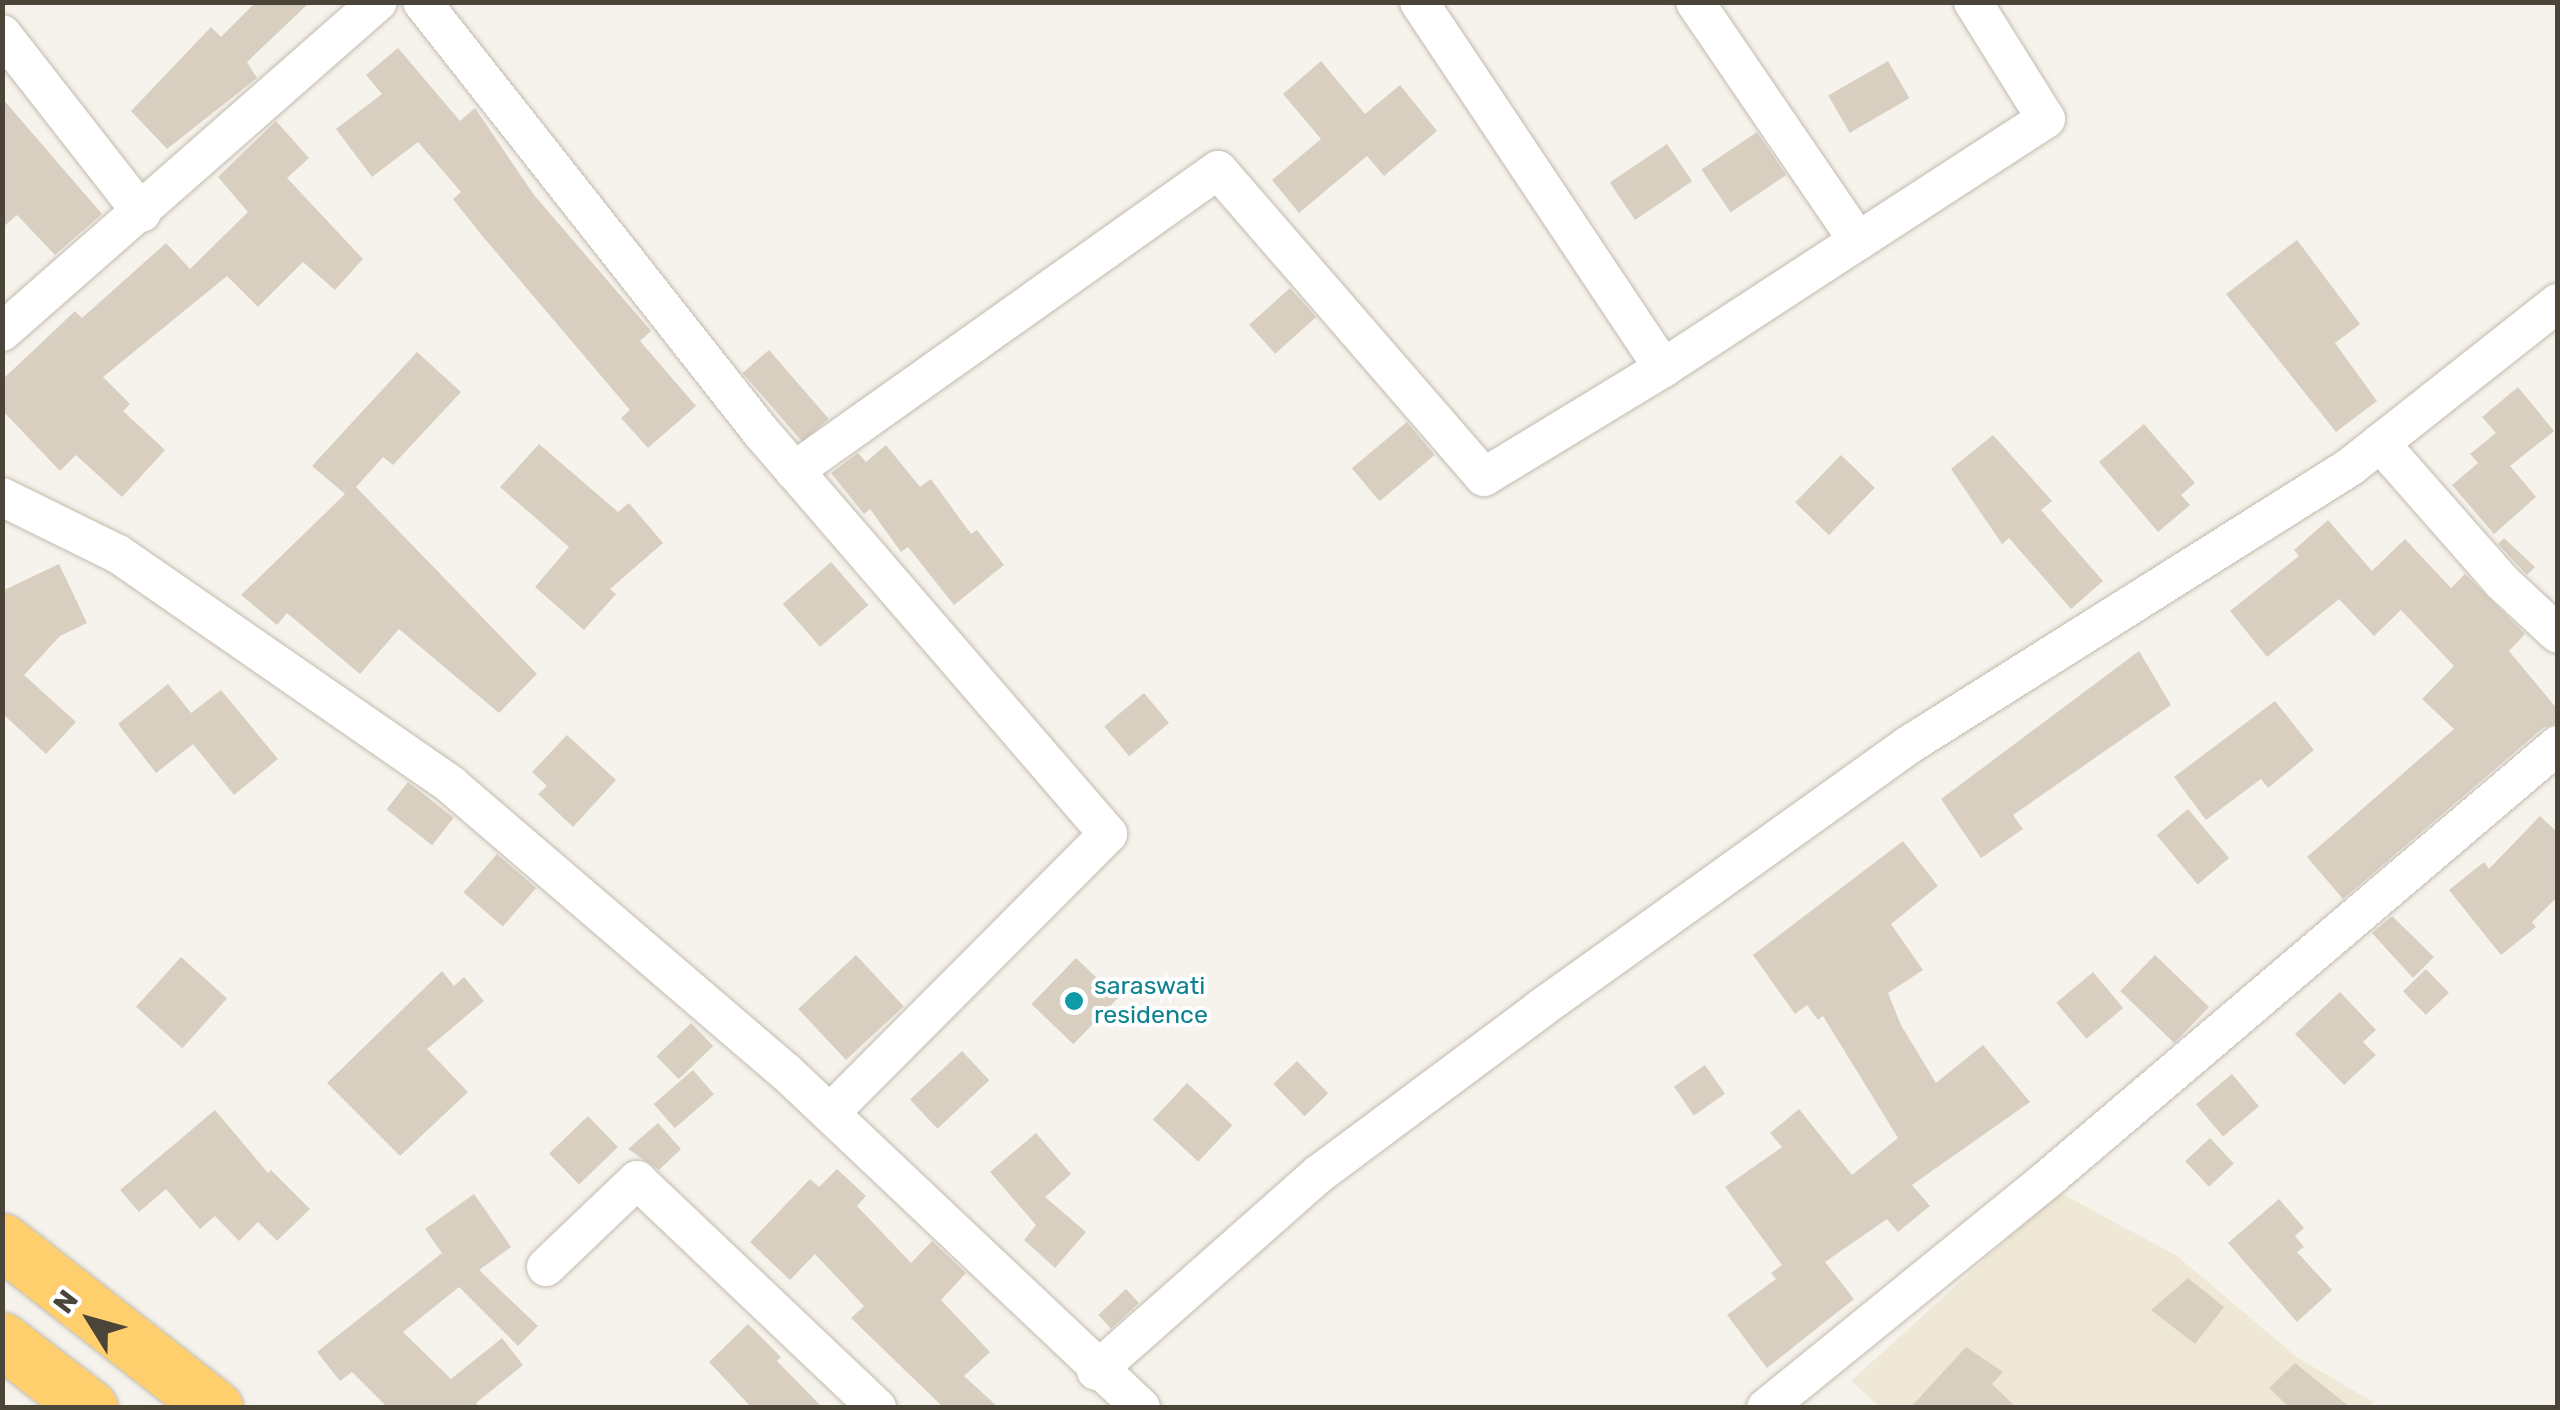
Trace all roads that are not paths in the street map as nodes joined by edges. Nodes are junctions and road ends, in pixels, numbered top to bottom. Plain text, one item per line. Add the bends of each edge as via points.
1 (376, 2) edge
2 (422, 2) edge
3 (1419, 2) edge
4 (1695, 2) edge
5 (1973, 2) edge
6 (2, 34) edge
7 (142, 213) junction
8 (1858, 241) junction
9 (2558, 303) edge
10 (2, 332) edge
11 (1663, 368) junction
12 (2380, 443) junction
13 (794, 471) junction
14 (2, 497) edge
15 (2558, 634) edge
16 (2558, 744) edge
17 (830, 1113) junction
18 (2, 1241) edge
19 (546, 1267) dead end
20 (2, 1340) edge
21 (1096, 1371) junction
22 (90, 1408) edge
23 (215, 1408) edge
24 (877, 1408) edge
25 (1141, 1408) edge
26 (1766, 1408) edge

1 - 7 street
2 - 13 street
3 - 11 street
4 - 8 street
5 - 8 street via 2046,119
6 - 7 street
7 - 10 street
8 - 11 street
9 - 12 street
11 - 13 street via 1484,476 1218,170
12 - 15 street via 2502,582
12 - 21 street via 1907,746 1540,1009 1319,1174
13 - 17 street via 1108,834
14 - 17 street via 118,554 451,785
16 - 26 street
17 - 21 street
18 - 23 highway
19 - 24 street via 637,1180
20 - 22 highway
21 - 25 street

